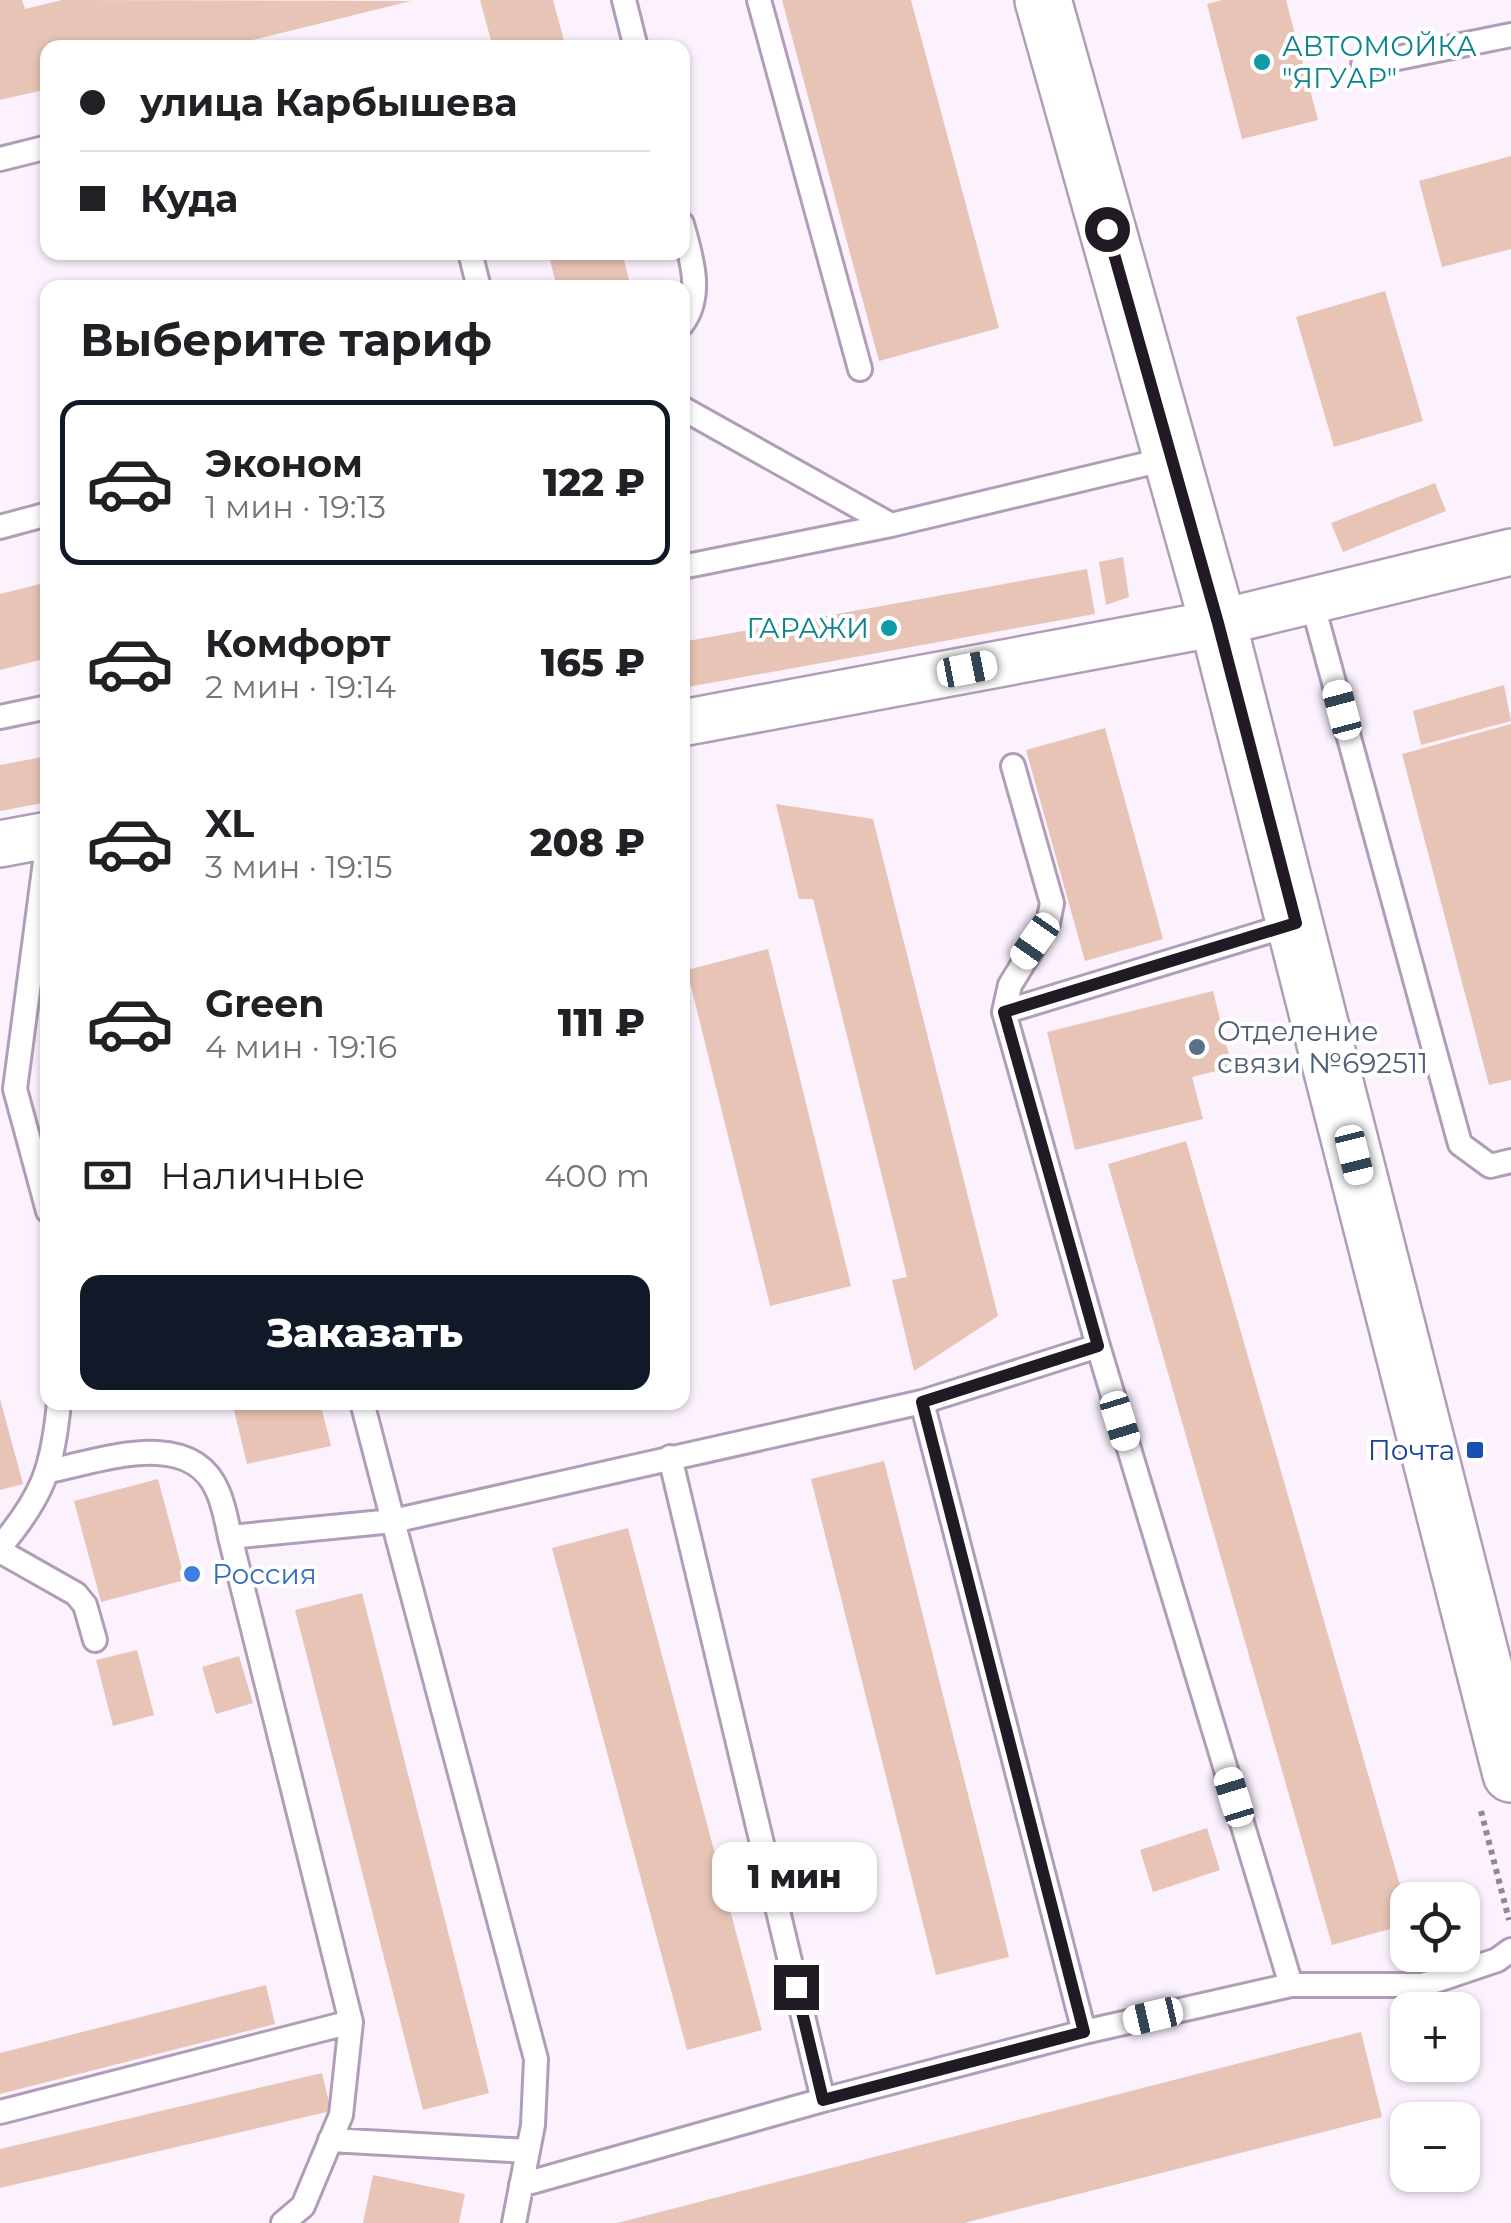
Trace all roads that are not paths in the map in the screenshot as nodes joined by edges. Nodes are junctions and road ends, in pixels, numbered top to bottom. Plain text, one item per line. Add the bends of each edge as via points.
1 (624, 0) edge
2 (759, 0) edge
3 (1043, 0) edge
4 (1511, 36) edge
5 (634, 40) edge
6 (1364, 65) dead end
7 (40, 149) edge
8 (0, 159) edge
9 (690, 254) edge
10 (690, 314) edge
11 (860, 369) dead end
12 (690, 412) edge
13 (1171, 458) junction
14 (40, 516) edge
15 (892, 525) junction
16 (0, 527) edge
17 (1510, 555) edge
18 (690, 565) edge
19 (1312, 602) junction
20 (1218, 623) junction
21 (40, 708) edge
22 (0, 717) edge
23 (690, 722) edge
24 (1013, 766) dead end
25 (40, 838) edge
26 (0, 844) edge
27 (40, 900) edge
28 (1296, 923) junction
29 (1004, 1012) junction
30 (1511, 1160) edge
31 (40, 1180) edge
32 (1098, 1346) junction
33 (922, 1402) junction
34 (58, 1410) edge
35 (364, 1410) edge
36 (670, 1457) junction
37 (49, 1471) junction
38 (393, 1521) junction
39 (230, 1537) junction
40 (0, 1549) edge
41 (95, 1640) dead end
42 (1511, 1774) edge
43 (1511, 1950) edge
44 (1291, 1985) junction
45 (351, 2022) junction
46 (1084, 2032) junction
47 (823, 2100) junction
48 (0, 2112) edge
49 (330, 2140) junction
50 (528, 2151) junction
51 (521, 2185) junction
52 (282, 2223) edge
53 (514, 2223) edge

1 - 5 lane
2 - 11 lane
3 - 13 street
4 - 6 lane
7 - 8 lane
9 - 10 lane
12 - 15 lane
13 - 15 lane
13 - 20 street
14 - 16 lane
15 - 18 lane
17 - 19 street
19 - 20 street
19 - 30 lane via 1460,1144 1490,1166
20 - 23 street
20 - 28 street
21 - 22 lane
24 - 29 lane via 1052,903 1048,923 1010,985
25 - 26 street
27 - 31 lane via 16,1089
28 - 29 lane
28 - 42 street
29 - 32 lane
32 - 33 lane
32 - 44 lane
33 - 36 lane
33 - 46 lane
34 - 37 lane
35 - 38 lane
36 - 38 lane
36 - 47 lane
37 - 39 lane via 160,1450 194,1462 218,1488
37 - 40 lane
38 - 39 lane
38 - 50 lane via 536,2059
39 - 45 lane
40 - 41 lane via 76,1594
43 - 44 lane via 1423,1985
44 - 46 lane
45 - 48 lane
45 - 49 lane via 341,2116
46 - 47 lane
47 - 51 lane
49 - 50 lane
49 - 52 lane via 302,2206
50 - 51 lane
51 - 53 lane

